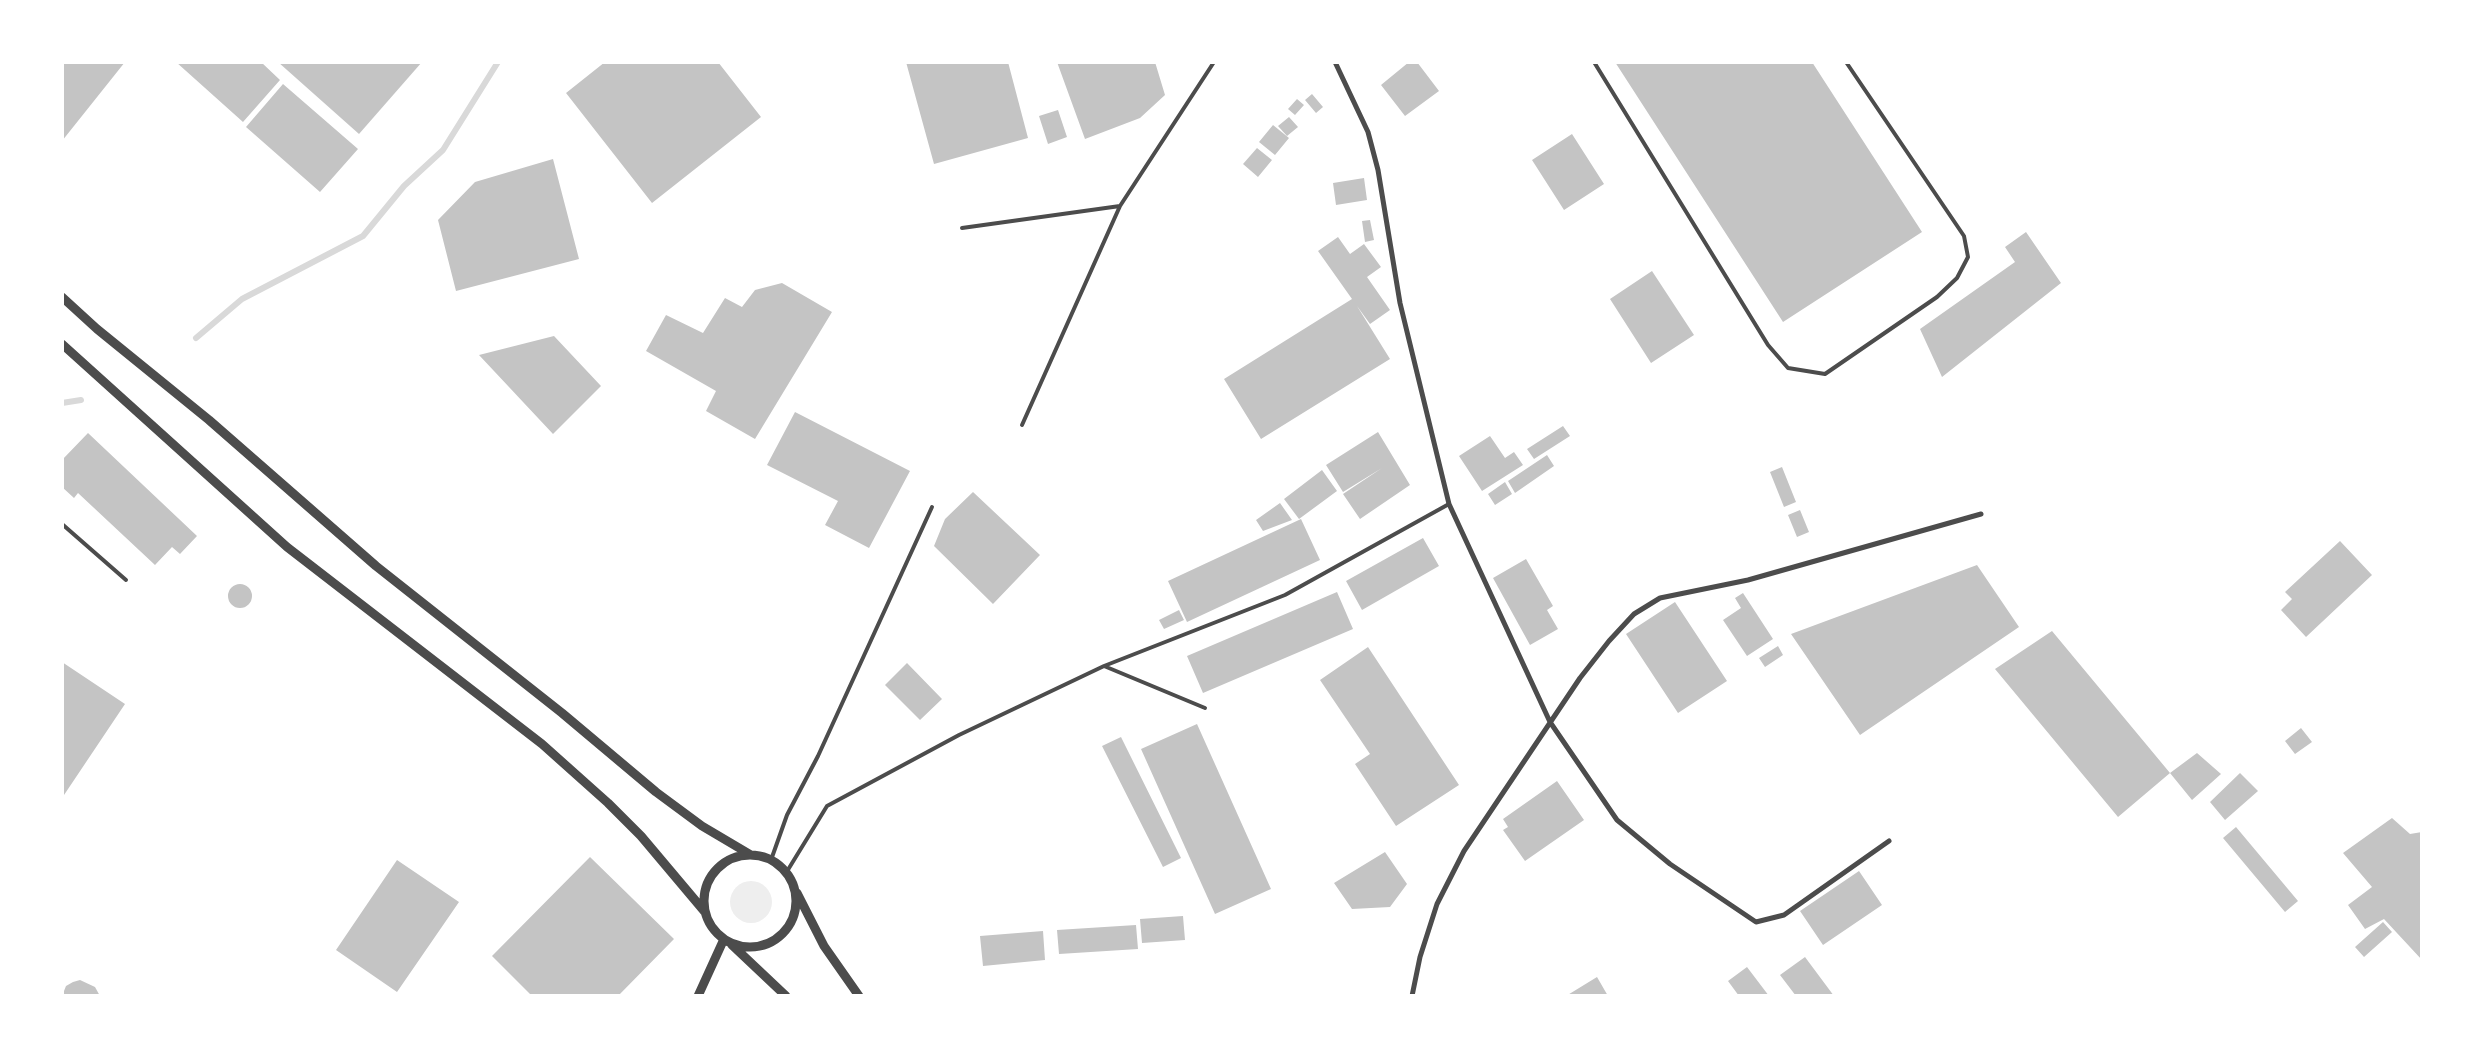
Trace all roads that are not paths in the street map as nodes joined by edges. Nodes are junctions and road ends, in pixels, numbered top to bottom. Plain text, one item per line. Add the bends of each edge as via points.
1 (1214, 62) edge
2 (1335, 62) edge
3 (1594, 62) edge
4 (1846, 62) edge
5 (1120, 206) junction
6 (962, 228) dead end
7 (62, 297) edge
8 (62, 344) edge
9 (1022, 425) dead end
10 (1449, 504) junction
11 (932, 507) dead end
12 (1981, 514) dead end
13 (62, 524) edge
14 (126, 580) dead end
15 (1104, 666) junction
16 (1205, 708) dead end
17 (1550, 722) junction
18 (1889, 841) dead end
19 (751, 855) junction
20 (771, 860) junction
21 (786, 873) junction
22 (795, 890) junction
23 (705, 912) junction
24 (727, 941) junction
25 (698, 996) edge
26 (786, 996) edge
27 (858, 996) edge
28 (1412, 996) edge

1 - 5 lane
2 - 10 street via 1368,132 1378,170 1400,303
3 - 4 lane via 1768,345 1788,368 1824,374 1937,297 1957,278 1968,257 1964,236
5 - 6 lane
5 - 9 lane
7 - 19 street via 376,566 656,792 702,826
8 - 23 street via 287,547 542,744 635,830
10 - 15 lane via 1284,595
10 - 17 street
11 - 20 lane via 818,756 787,815
12 - 17 street via 1748,580 1660,598 1634,614 1609,641
13 - 14 lane
15 - 16 lane
15 - 21 lane via 959,735 826,806
17 - 18 street via 1617,820 1670,864 1756,922 1784,915
17 - 28 street via 1464,852 1437,904 1420,957
19 - 20 street
19 - 23 street via 724,863 714,873 707,885
20 - 21 street
21 - 22 street
22 - 24 street via 793,919 785,932 773,941 744,947
22 - 27 street via 824,946
23 - 24 street via 716,932
24 - 25 street
24 - 26 street

